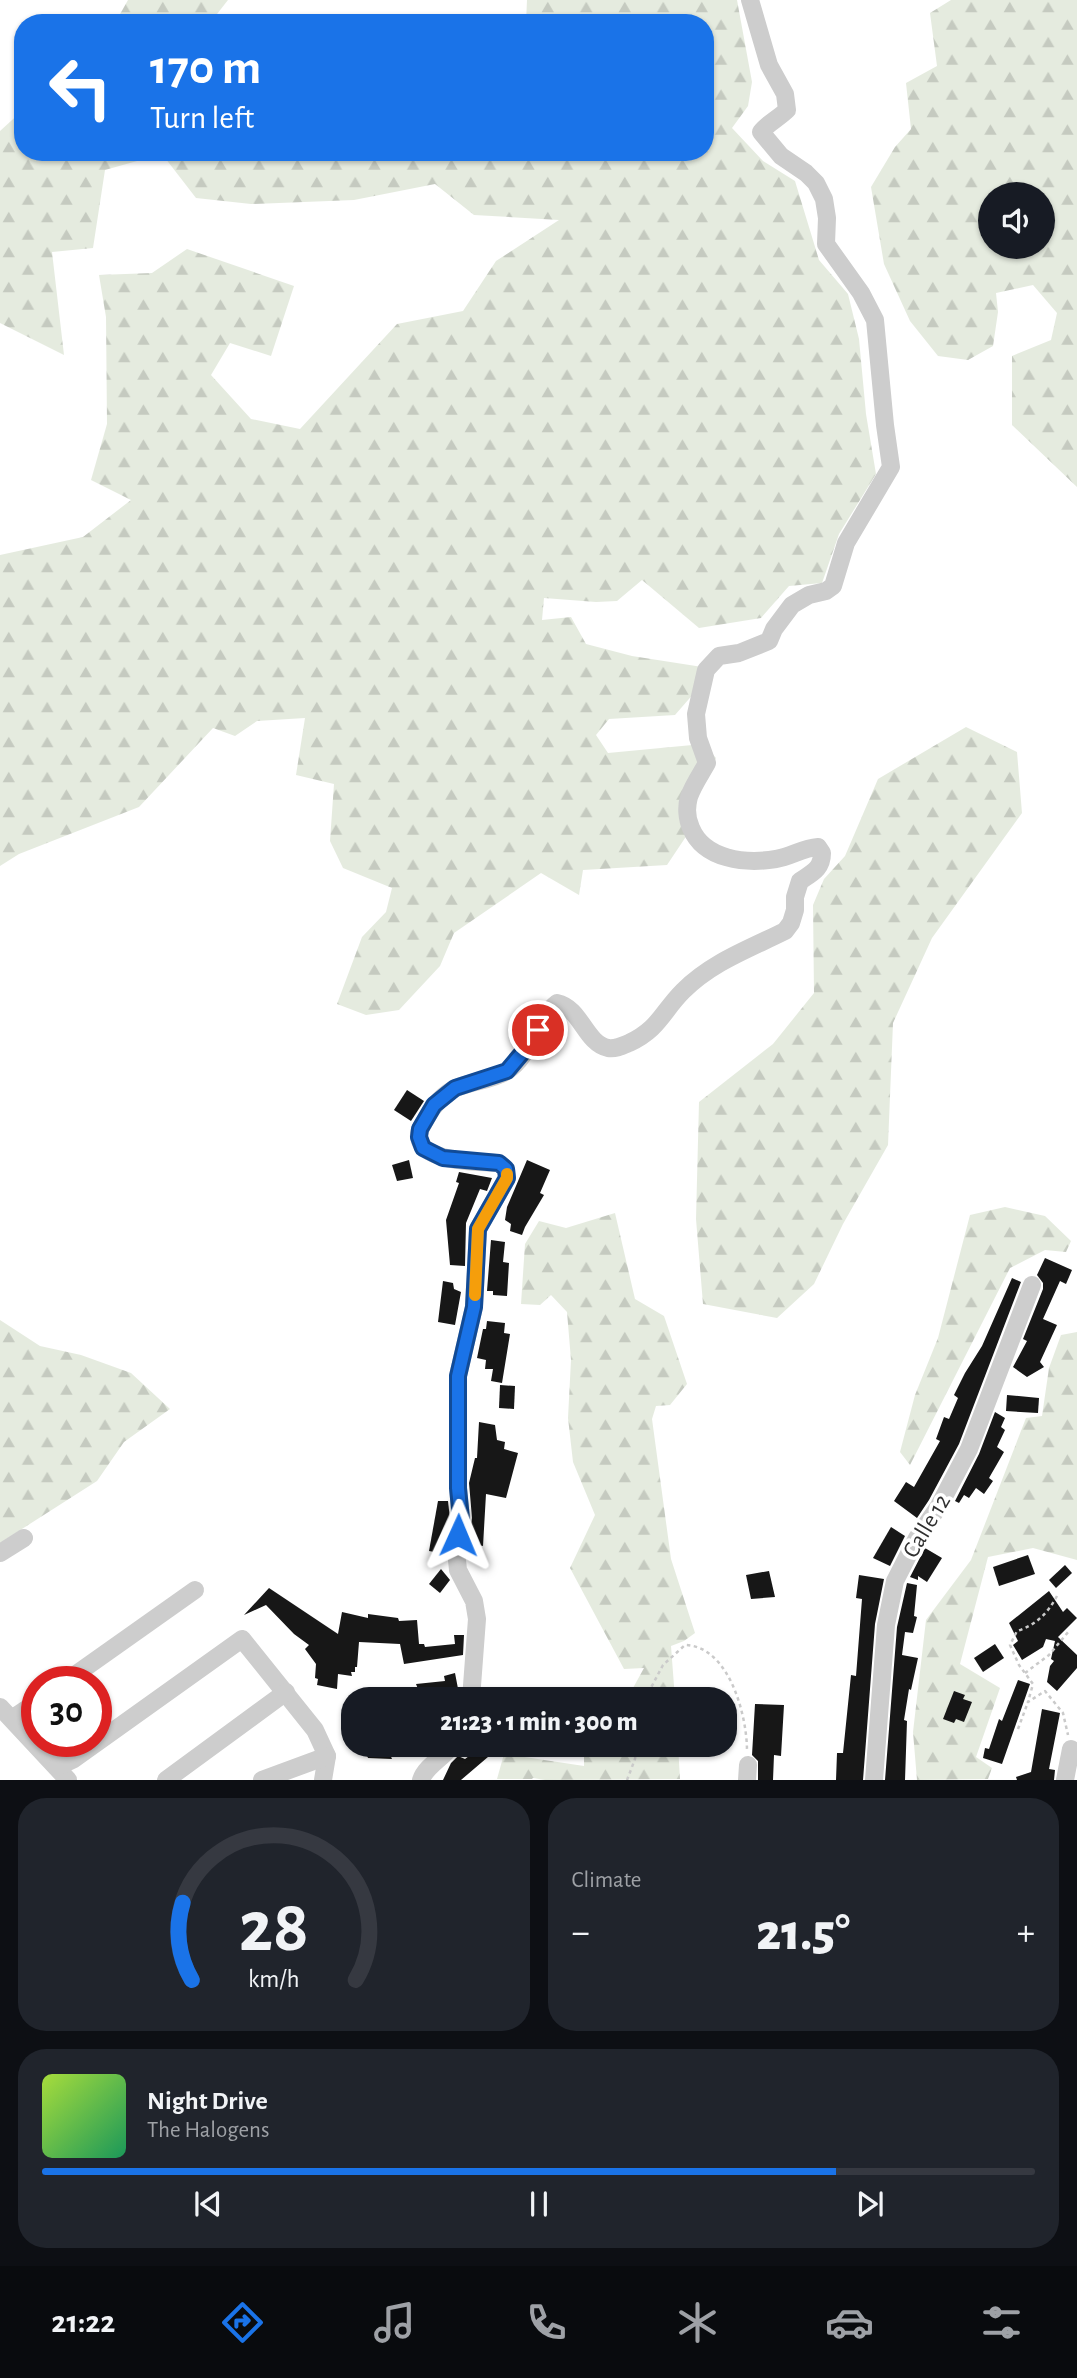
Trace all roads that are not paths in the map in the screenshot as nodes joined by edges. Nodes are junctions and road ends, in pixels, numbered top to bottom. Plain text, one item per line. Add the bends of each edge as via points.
1 (750, 0) edge
2 (1032, 1285) dead end
3 (24, 1538) dead end
4 (0, 1553) edge
5 (195, 1590) dead end
6 (88, 1666) edge
7 (472, 1687) edge
8 (286, 1692) junction
9 (6, 1713) edge
10 (1071, 1749) road end
11 (327, 1756) junction
12 (444, 1757) edge
13 (62, 1773) edge
14 (166, 1780) edge
15 (262, 1780) edge
16 (323, 1780) edge
17 (421, 1780) edge
18 (874, 1780) edge
19 (1065, 1780) edge

1 - 7 street via 787,110 761,132 781,156 816,183 824,199 826,244 875,320 891,467 846,543 833,586 792,605 769,641 719,656 706,670 696,714 707,763 688,798 687,819 694,836 708,850 733,859 774,860 807,848 822,853 817,870 800,881 791,923 785,931 716,965 682,992 654,1027 615,1049 604,1047 574,1011 557,1003 507,1071 455,1088 434,1105 420,1129 423,1148 443,1158 499,1163 507,1178 478,1229 474,1307 458,1376 461,1519 456,1550 458,1570 474,1601 477,1619
2 - 18 street, Calle 12 via 969,1449 895,1581 886,1625
3 - 4 street
5 - 6 street
8 - 11 street via 315,1730
8 - 13 street via 242,1639 74,1759
8 - 14 street
9 - 13 street
10 - 19 street
11 - 15 street
11 - 16 street
12 - 17 street

